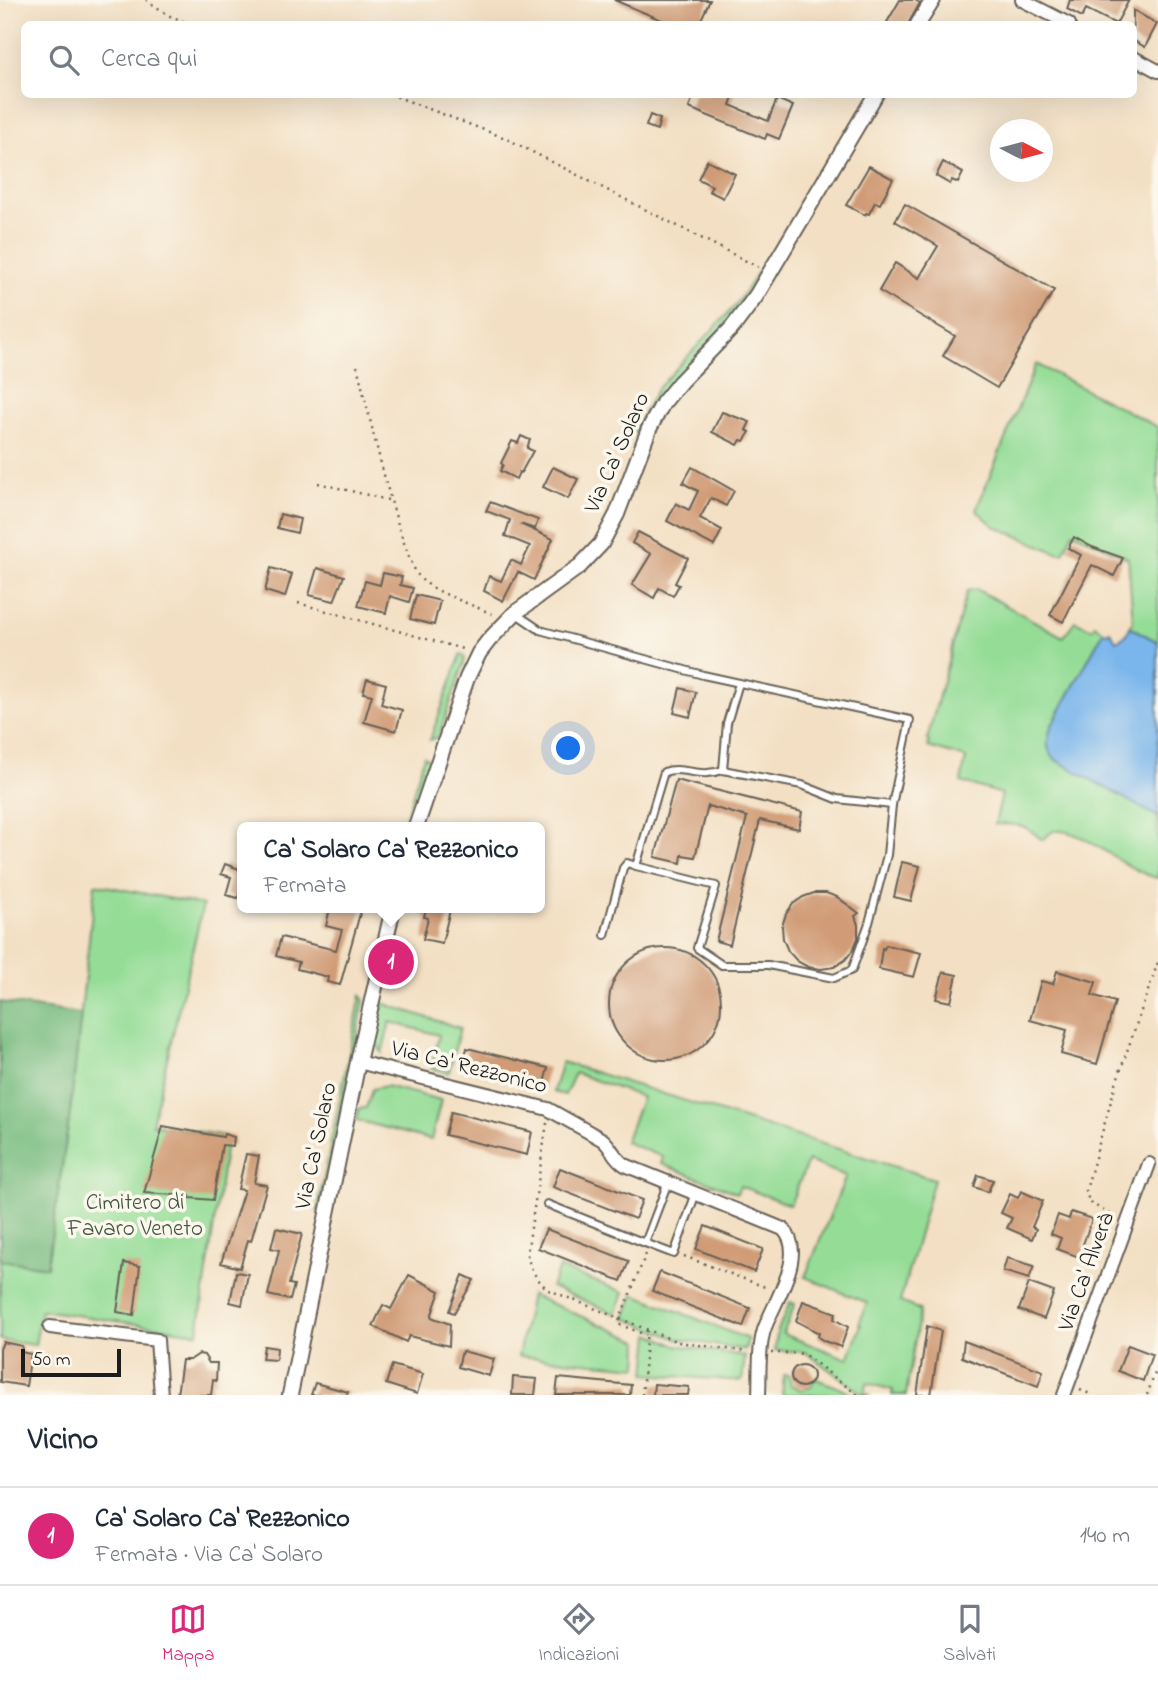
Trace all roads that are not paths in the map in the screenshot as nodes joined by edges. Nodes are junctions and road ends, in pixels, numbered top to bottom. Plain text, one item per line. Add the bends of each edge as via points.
1 (933, 0) edge
2 (1022, 0) edge
3 (920, 21) edge
4 (1063, 21) edge
5 (1137, 60) edge
6 (1158, 71) edge
7 (874, 98) edge
8 (511, 617) junction
9 (739, 683) junction
10 (723, 770) junction
11 (892, 805) junction
12 (418, 822) edge
13 (636, 866) junction
14 (392, 913) edge
15 (605, 935) dead end
16 (358, 1062) junction
17 (1149, 1164) dead end
18 (668, 1182) junction
19 (696, 1193) junction
20 (547, 1204) dead end
21 (645, 1243) junction
22 (50, 1327) dead end
23 (161, 1395) edge
24 (290, 1395) edge
25 (759, 1395) edge
26 (1064, 1395) edge

1 - 3 street
2 - 4 street
5 - 6 street
7 - 8 street, Via Ca' Solaro via 770,274 732,328 663,403 601,544 580,566
8 - 9 lane via 541,630
8 - 12 street, Via Ca' Solaro via 479,653
9 - 10 lane via 727,723
9 - 11 lane via 910,720
10 - 11 lane via 803,785 837,799
10 - 13 lane via 709,775 664,772
11 - 13 lane via 887,855 869,923 852,970 835,978 768,965 722,965 697,948 716,886
13 - 15 lane via 627,863 623,868
14 - 16 street, Via Ca' Solaro
16 - 18 street, Via Ca' Rezzonico via 548,1109 603,1140 625,1165
16 - 24 street, Via Ca' Solaro
17 - 26 street, Via Ca' Alverà
18 - 19 street, Via Ca' Rezzonico
18 - 21 lane
19 - 21 lane via 674,1254
19 - 25 street, Via Ca' Rezzonico via 776,1225 792,1240 791,1263 764,1329
20 - 21 lane
22 - 23 street via 157,1340

